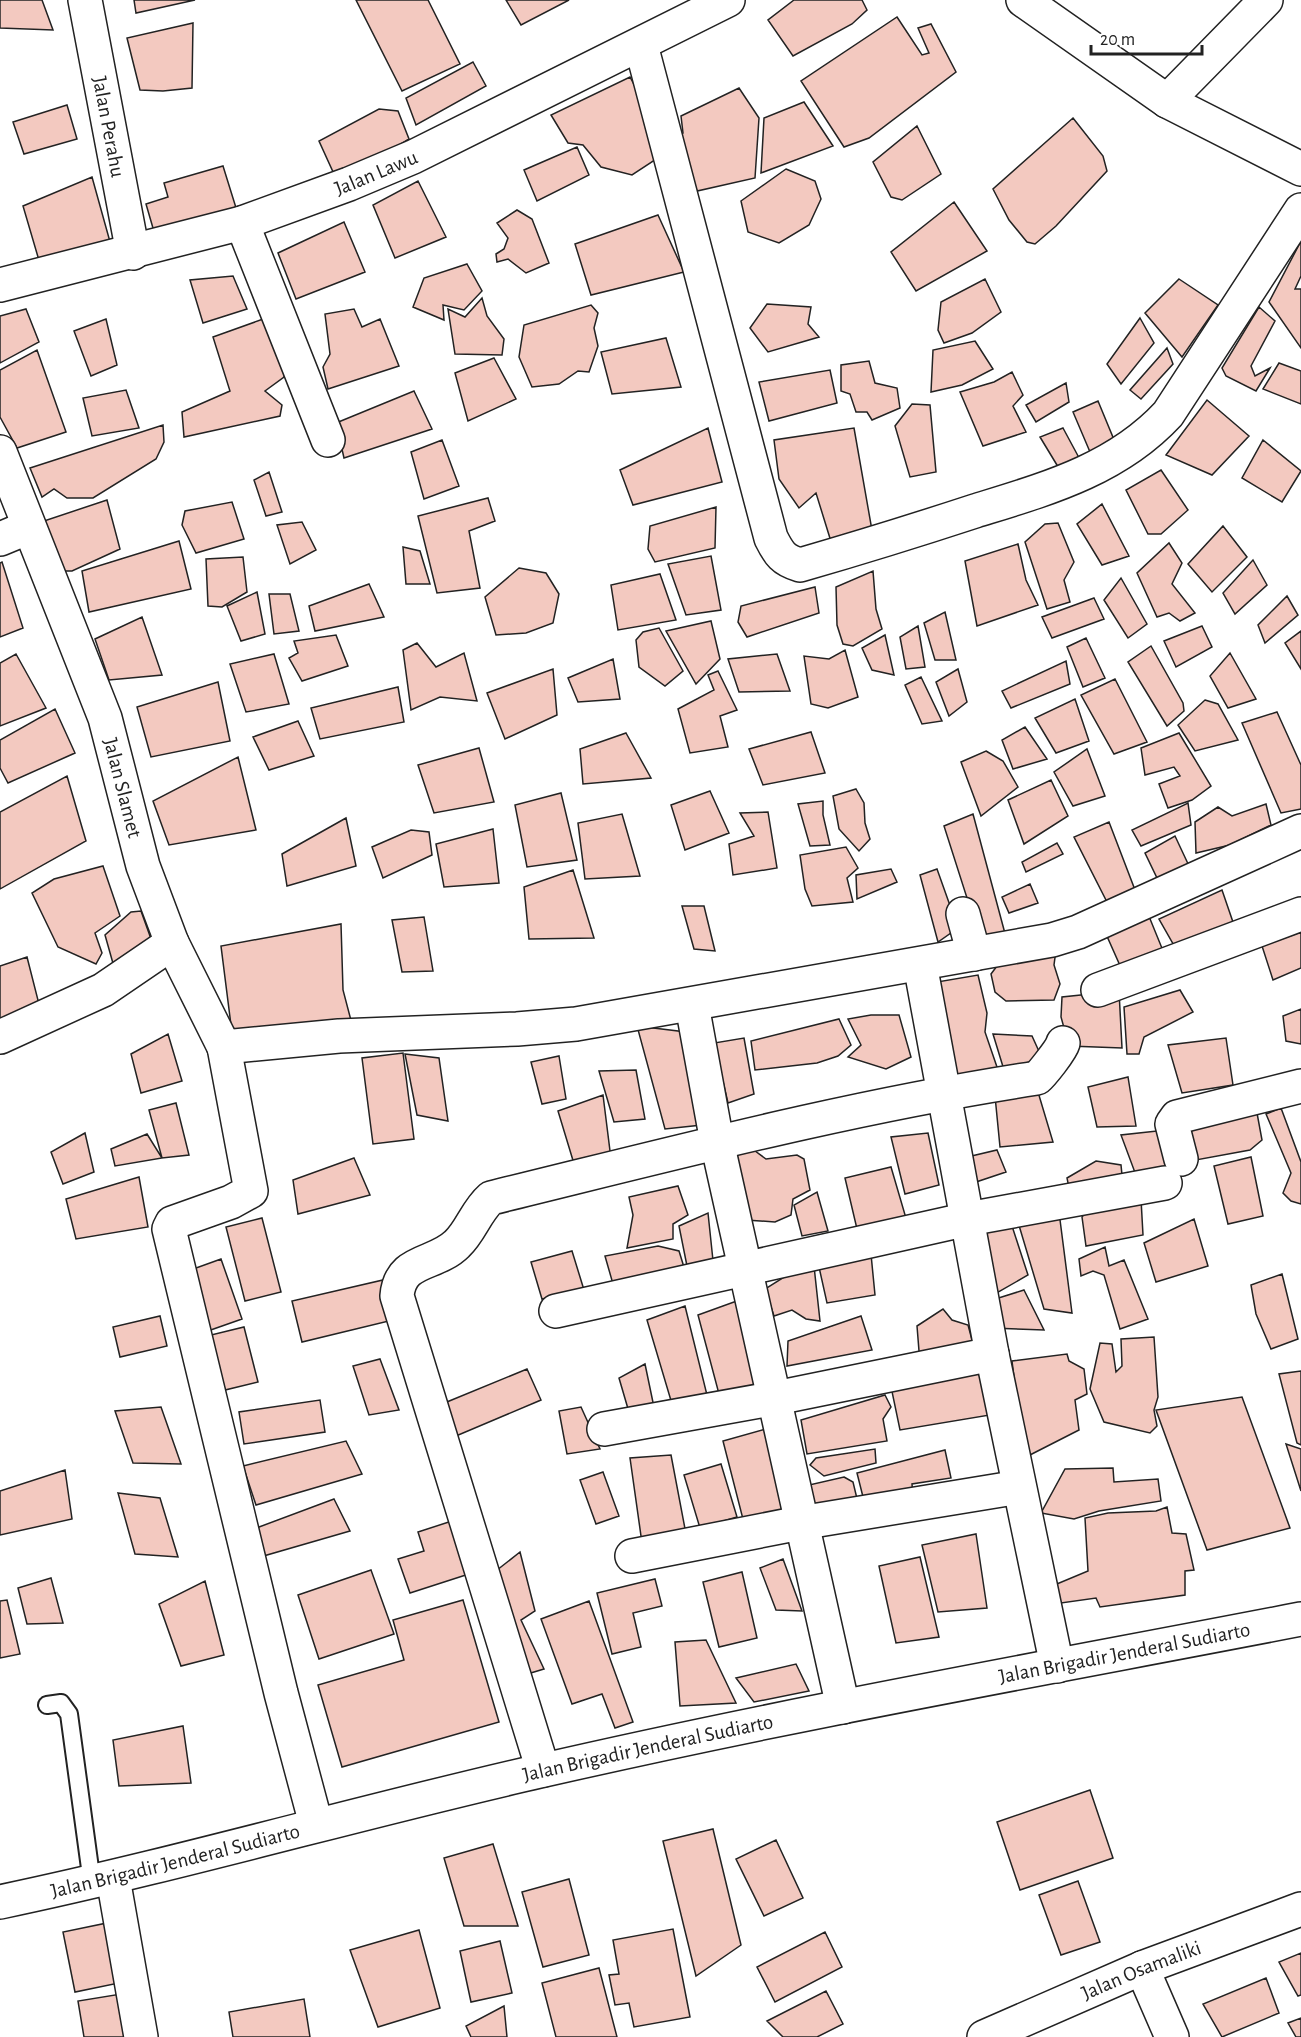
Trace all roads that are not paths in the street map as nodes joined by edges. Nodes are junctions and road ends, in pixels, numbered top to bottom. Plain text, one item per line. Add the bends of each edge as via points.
1 (86, 0) edge
2 (728, 0) edge
3 (1023, 0) edge
4 (1266, 0) edge
5 (641, 45) junction
6 (1167, 101) junction
7 (1301, 169) edge
8 (1301, 210) edge
9 (242, 223) junction
10 (133, 253) junction
11 (0, 285) edge
12 (328, 440) dead end
13 (0, 452) edge
14 (14, 533) edge
15 (1301, 831) edge
16 (1301, 914) edge
17 (963, 915) dead end
18 (172, 943) junction
19 (974, 954) junction
20 (920, 964) junction
21 (1098, 990) dead end
22 (692, 1005) junction
23 (0, 1037) edge
24 (1063, 1043) dead end
25 (224, 1047) junction
26 (1301, 1086) edge
27 (945, 1094) junction
28 (717, 1142) junction
29 (968, 1219) junction
30 (747, 1269) junction
31 (556, 1311) dead end
32 (992, 1354) junction
33 (776, 1398) junction
34 (604, 1429) dead end
35 (1019, 1487) junction
36 (800, 1523) junction
37 (632, 1556) dead end
38 (1301, 1619) edge
39 (1057, 1666) junction
40 (47, 1704) dead end
41 (843, 1707) junction
42 (543, 1770) junction
43 (316, 1824) junction
44 (102, 1880) junction
45 (0, 1902) edge
46 (1301, 1909) edge
47 (1142, 1968) junction
48 (141, 2037) edge
49 (984, 2037) edge
50 (1172, 2037) edge

1 - 10 street, Jalan Perahu
2 - 5 street, Jalan Lawu
3 - 6 street
4 - 6 street
5 - 8 street via 771,538 786,561 800,565 1072,480 1150,434 1168,414
5 - 9 street, Jalan Lawu via 413,157
6 - 7 street
9 - 10 street, Jalan Lawu
9 - 12 street
10 - 11 street, Jalan Lawu
13 - 14 street, Jalan Slamet
14 - 18 street, Jalan Slamet via 105,718 143,866
15 - 19 street via 1078,932
16 - 21 street
17 - 19 street
18 - 23 street via 103,990
18 - 25 street, Jalan Slamet
19 - 20 street
20 - 22 street via 834,976
20 - 27 street
22 - 25 street via 576,1024 339,1036
22 - 28 street
24 - 27 street via 1037,1078
25 - 43 street, Jalan Slamet via 251,1191 172,1223 169,1229
26 - 29 street via 1177,1117 1172,1124 1173,1171
27 - 28 street
27 - 29 street
28 - 30 street
28 - 42 street via 490,1198 449,1252 408,1270 398,1281 397,1296
29 - 30 street
29 - 32 street
30 - 31 street
30 - 33 street
32 - 33 street
32 - 35 street
33 - 34 street
33 - 36 street
35 - 36 street
35 - 39 street
36 - 37 street
36 - 41 street
38 - 39 street, Jalan Brigadir Jenderal Sudiarto
39 - 41 street, Jalan Brigadir Jenderal Sudiarto
40 - 44 lane via 62,1703 69,1714
41 - 42 street, Jalan Brigadir Jenderal Sudiarto
42 - 43 street, Jalan Brigadir Jenderal Sudiarto
43 - 44 street, Jalan Brigadir Jenderal Sudiarto
44 - 45 street, Jalan Brigadir Jenderal Sudiarto
44 - 48 street
46 - 47 street, Jalan Osamaliki
47 - 49 street, Jalan Osamaliki
47 - 50 street

